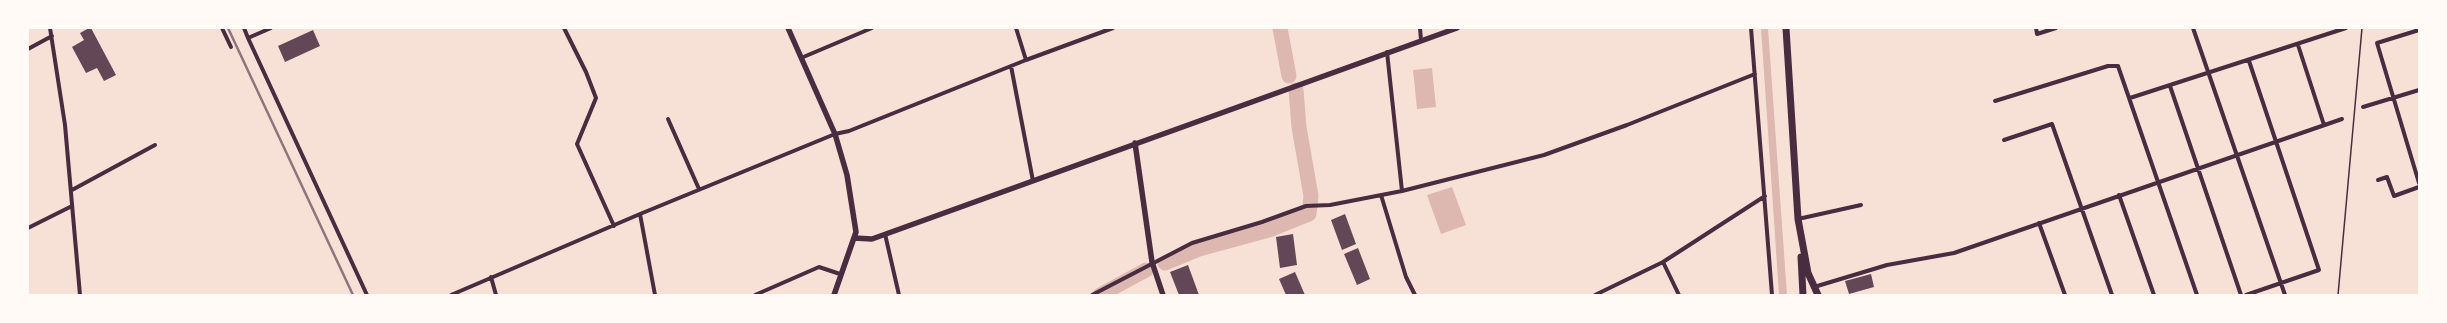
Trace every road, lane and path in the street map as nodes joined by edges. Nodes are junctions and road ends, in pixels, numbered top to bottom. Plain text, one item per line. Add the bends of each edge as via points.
1 (50, 28) edge
2 (222, 28) edge
3 (244, 28) edge
4 (272, 28) edge
5 (564, 28) edge
6 (788, 28) edge
7 (872, 28) edge
8 (1016, 28) edge
9 (1113, 28) edge
10 (1420, 28) edge
11 (1458, 28) edge
12 (1751, 28) edge
13 (1786, 28) edge
14 (2036, 28) edge
15 (2056, 28) edge
16 (2193, 28) edge
17 (2346, 28) edge
18 (2362, 28) edge
19 (2419, 30) edge
20 (52, 36) junction
21 (248, 38) junction
22 (1421, 40) junction
23 (2298, 45) junction
24 (231, 47) dead end
25 (28, 48) edge
26 (1388, 52) junction
27 (801, 58) junction
28 (1026, 60) junction
29 (2249, 61) junction
30 (1011, 66) junction
31 (1755, 74) junction
32 (2209, 74) junction
33 (2170, 86) junction
34 (2419, 90) edge
35 (2130, 98) junction
36 (2392, 98) junction
37 (1995, 101) dead end
38 (2363, 107) dead end
39 (668, 119) dead end
40 (2342, 119) dead end
41 (2324, 125) junction
42 (835, 134) junction
43 (2004, 140) dead end
44 (2276, 142) junction
45 (1135, 143) junction
46 (155, 145) dead end
47 (2237, 155) junction
48 (2198, 168) junction
49 (2378, 180) dead end
50 (1033, 181) junction
51 (2159, 182) junction
52 (2419, 183) edge
53 (2419, 187) edge
54 (699, 189) junction
55 (72, 190) junction
56 (1402, 191) junction
57 (1381, 195) junction
58 (2119, 195) junction
59 (1765, 196) junction
60 (1861, 205) dead end
61 (72, 206) junction
62 (2080, 208) junction
63 (640, 214) junction
64 (1798, 219) junction
65 (2039, 223) junction
66 (614, 226) junction
67 (28, 228) edge
68 (885, 234) junction
69 (854, 238) junction
70 (1802, 245) junction
71 (1152, 262) junction
72 (1663, 262) junction
73 (840, 274) junction
74 (491, 277) junction
75 (2280, 283) junction
76 (1814, 287) junction
77 (80, 295) edge
78 (367, 295) edge
79 (452, 295) edge
80 (496, 295) edge
81 (655, 295) edge
82 (755, 295) edge
83 (834, 295) edge
84 (899, 295) edge
85 (1092, 295) edge
86 (1163, 295) edge
87 (1415, 295) edge
88 (1595, 295) edge
89 (1679, 295) edge
90 (1772, 295) edge
91 (1803, 295) edge
92 (1818, 295) edge
93 (2065, 295) edge
94 (2112, 295) edge
95 (2154, 295) edge
96 (2197, 295) edge
97 (2241, 295) edge
98 (2246, 295) edge
99 (2285, 295) edge
100 (2338, 295) edge

1 - 20 street
2 - 24 street
3 - 21 street
4 - 21 street
5 - 66 street via 596,98 577,144
6 - 27 street
7 - 27 street
8 - 28 street
9 - 28 street
10 - 22 street
11 - 22 street
12 - 31 street
13 - 64 main road
14 - 15 street via 2037,34
16 - 32 street
17 - 23 street
18 - 100 path
19 - 36 street via 2377,43
20 - 25 street
20 - 55 street
21 - 78 street
22 - 26 street
23 - 29 street
23 - 41 street
26 - 45 street
26 - 56 street
27 - 42 street
28 - 30 street
29 - 32 street
29 - 44 street
30 - 42 street via 849,131
30 - 50 street
31 - 56 street via 1544,155
31 - 59 street
32 - 33 street
32 - 47 street
33 - 35 street
33 - 48 street
34 - 36 street
35 - 37 street via 2118,66 2114,64
35 - 51 street
36 - 38 street
36 - 52 street
39 - 54 street
40 - 41 street
41 - 44 street
42 - 54 street
42 - 69 street via 847,175 855,224
43 - 62 street via 2052,124
44 - 47 street
44 - 75 street via 2319,270
45 - 50 street
45 - 71 street
46 - 55 street
47 - 48 street
47 - 75 street
48 - 51 street
48 - 97 street
49 - 53 street via 2387,177 2394,196
50 - 68 street
51 - 58 street
51 - 96 street
54 - 63 street
55 - 61 street
56 - 57 street
57 - 71 street via 1306,206 1262,222 1192,242
57 - 87 street via 1406,276
58 - 62 street
58 - 95 street
59 - 72 street
59 - 90 street
60 - 64 street
61 - 67 street
61 - 77 street
62 - 65 street
62 - 94 street
63 - 66 street
63 - 81 street
64 - 70 main road
65 - 76 street via 1954,253 1887,265
65 - 93 street
66 - 74 street
68 - 69 street via 866,240
68 - 84 street
69 - 73 street
70 - 76 main road
70 - 91 main road
71 - 85 street
71 - 86 street
72 - 88 street
72 - 89 street
73 - 82 street via 819,268
73 - 83 street
74 - 79 street
74 - 80 street
75 - 98 street
75 - 99 street
76 - 92 main road

